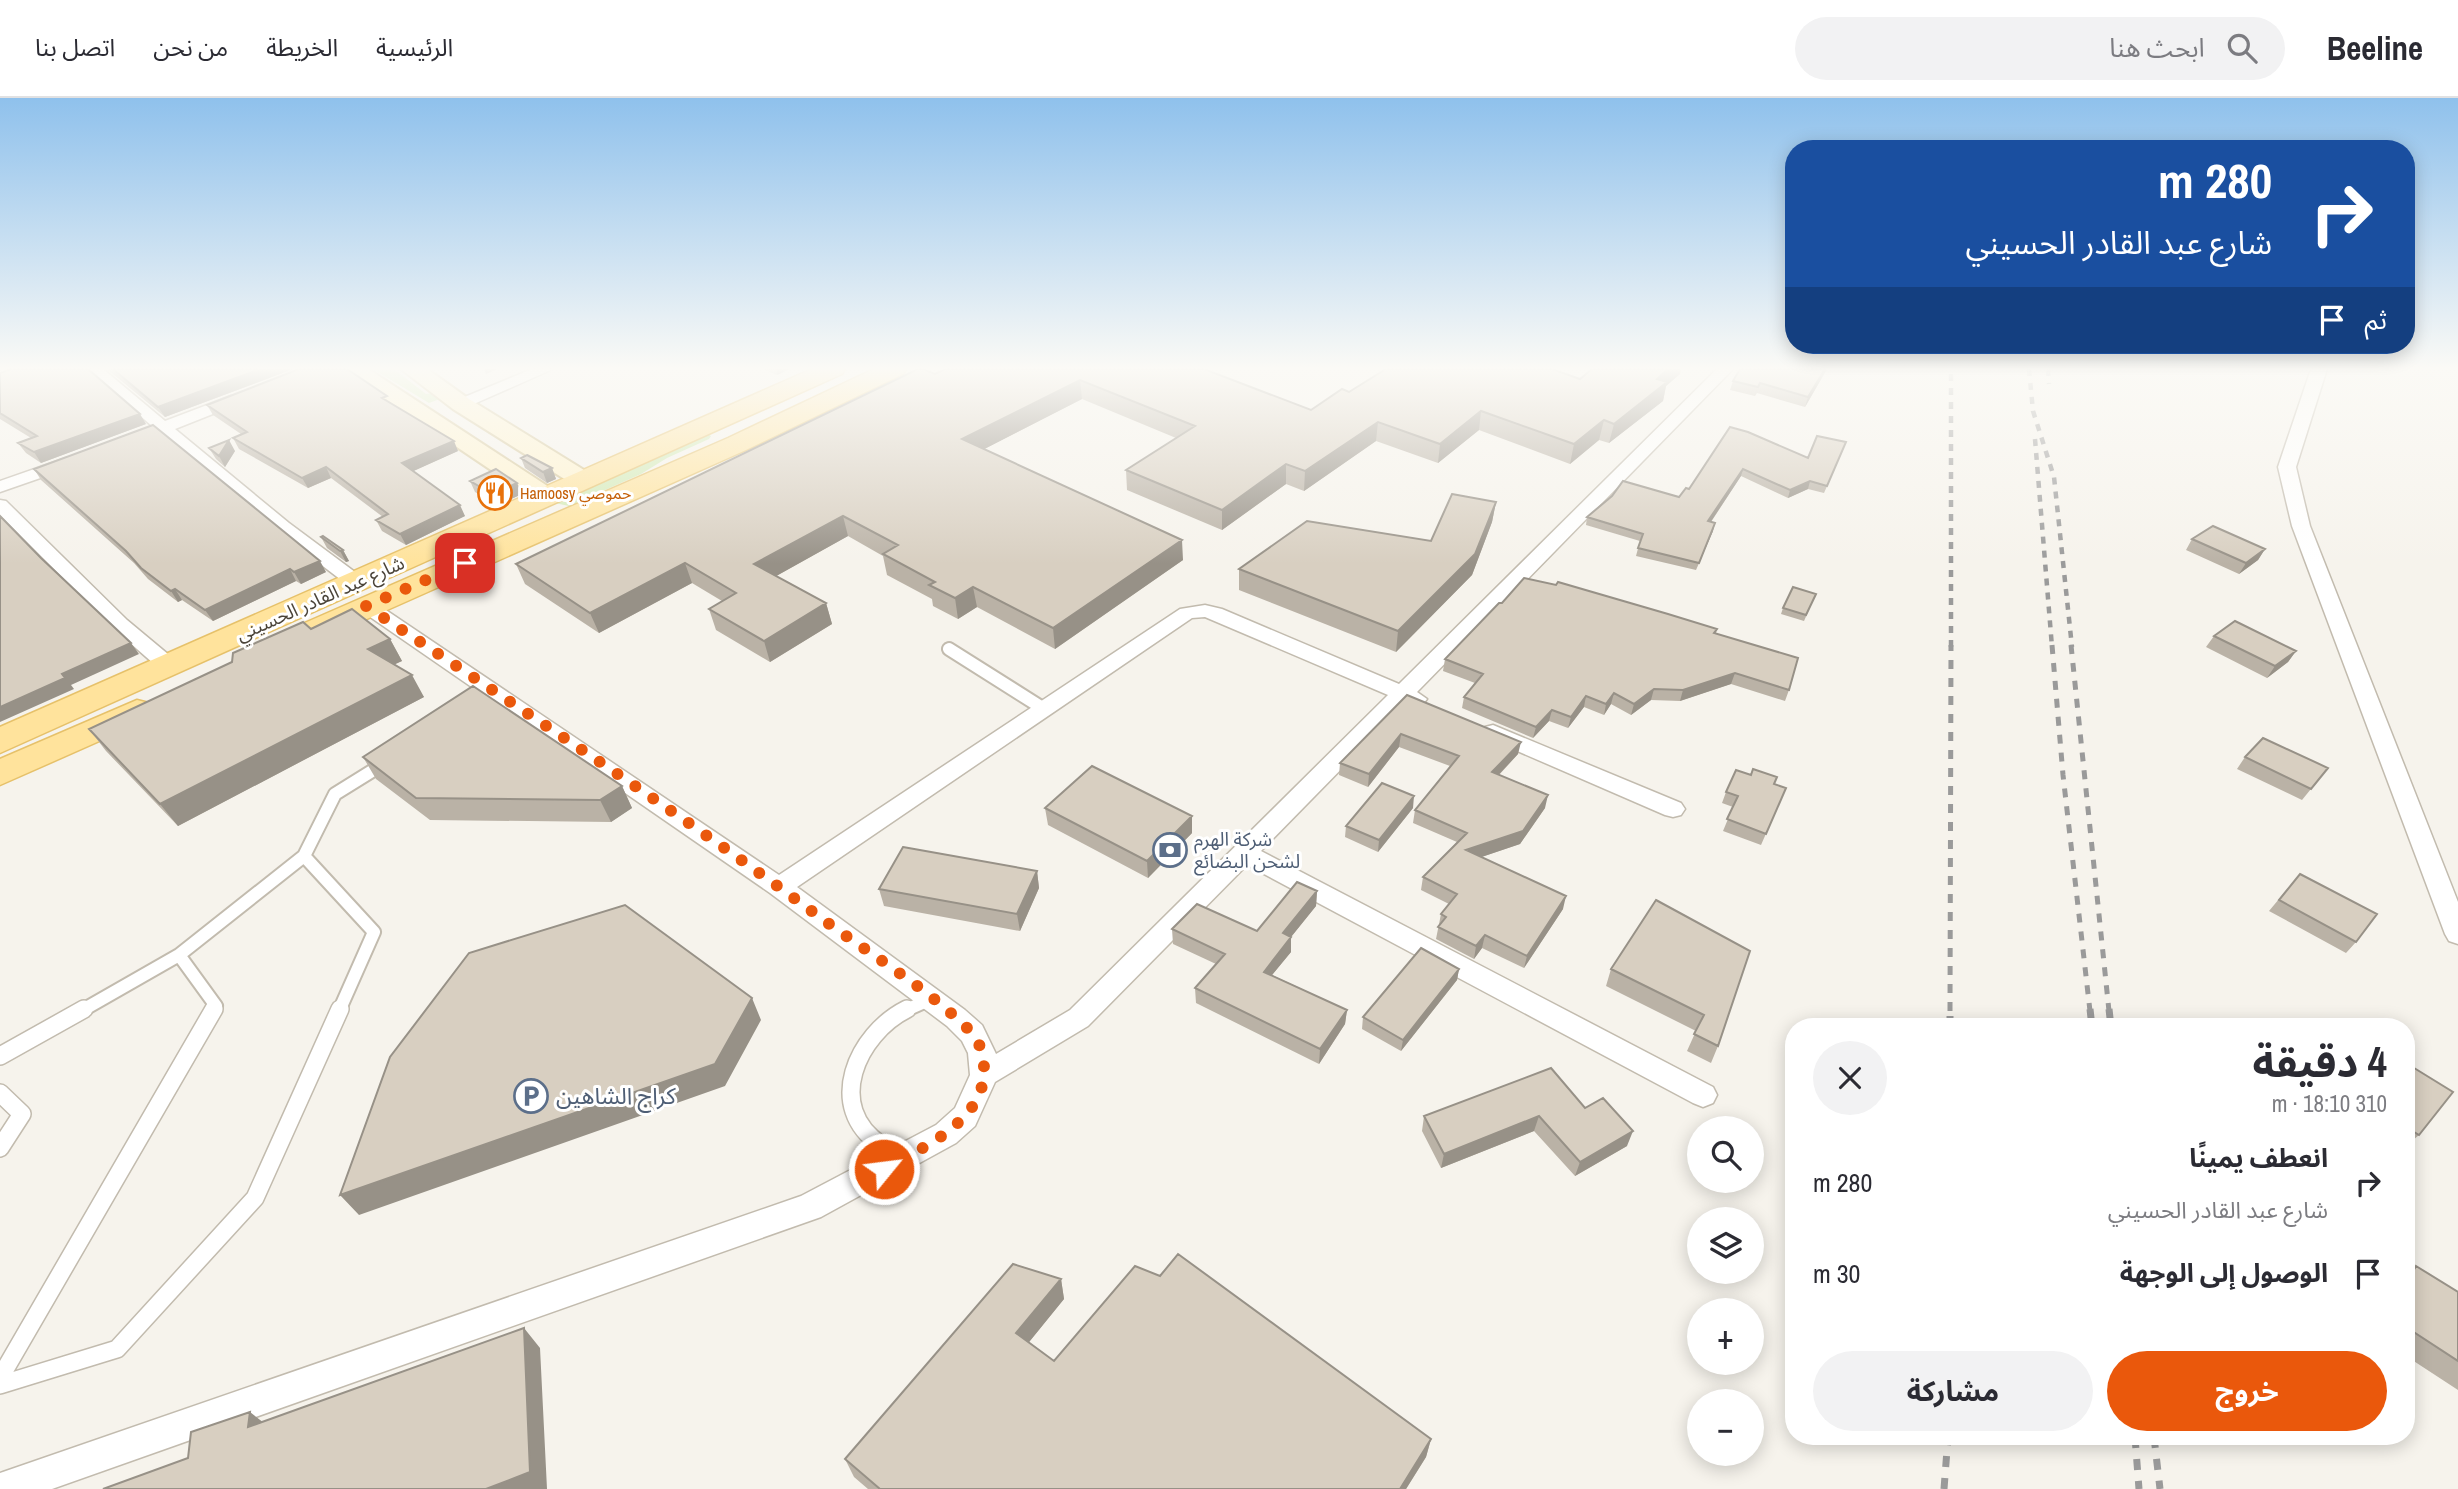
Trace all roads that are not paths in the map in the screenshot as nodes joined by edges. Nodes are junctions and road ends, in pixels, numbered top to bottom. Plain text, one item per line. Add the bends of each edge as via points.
1 (145, 434) edge
2 (172, 434) edge
3 (451, 434) edge
4 (509, 434) edge
5 (688, 434) edge
6 (731, 434) edge
7 (758, 434) edge
8 (1662, 434) edge
9 (2298, 434) edge
10 (139, 436) edge
11 (737, 444) junction
12 (76, 459) edge
13 (583, 480) junction
14 (0, 486) edge
15 (546, 496) junction
16 (0, 505) edge
17 (361, 594) junction
18 (949, 649) dead end
19 (168, 665) junction
20 (1404, 694) junction
21 (1430, 705) edge
22 (1044, 709) junction
23 (1468, 722) edge
24 (0, 741) edge
25 (392, 758) edge
26 (0, 773) edge
27 (1673, 809) dead end
28 (1243, 852) junction
29 (304, 856) junction
30 (779, 887) junction
31 (2458, 934) edge
32 (179, 955) junction
33 (931, 999) junction
34 (0, 1056) edge
35 (984, 1075) junction
36 (0, 1093) edge
37 (1703, 1095) dead end
38 (0, 1148) edge
39 (907, 1156) junction
40 (0, 1378) edge
41 (0, 1385) edge
42 (3, 1489) edge

1 - 10 street
2 - 17 street
3 - 15 street
4 - 13 street
5 - 13 main road, شارع عبد القادر الحسيني
6 - 11 main road
7 - 11 main road, شارع عبد القادر الحسيني
8 - 20 street
9 - 31 street via 2287,467 2301,526
11 - 17 main road, شارع عبد القادر الحسيني
12 - 14 street
13 - 15 main road, شارع عبد القادر الحسيني
15 - 17 main road, شارع عبد القادر الحسيني
16 - 19 street
17 - 19 main road, شارع عبد القادر الحسيني
17 - 26 main road, شارع عبد القادر الحسيني
17 - 30 street via 487,693
18 - 22 lane
19 - 24 main road, شارع عبد القادر الحسيني
20 - 21 street
20 - 22 street via 1215,613 1195,611 1187,612
20 - 28 street
22 - 30 street
23 - 27 street
25 - 29 lane via 335,794
28 - 35 street via 1079,1018
28 - 37 street
29 - 32 lane
29 - 41 lane via 374,932 255,1198 117,1349
30 - 33 street
32 - 34 lane
32 - 40 lane via 216,1006
33 - 35 street via 972,1033 982,1053
33 - 39 lane via 902,1010 878,1028 860,1051 850,1076 851,1102 861,1126 881,1144
35 - 39 street via 965,1117 946,1135
36 - 38 lane via 22,1114
39 - 42 street via 810,1207

